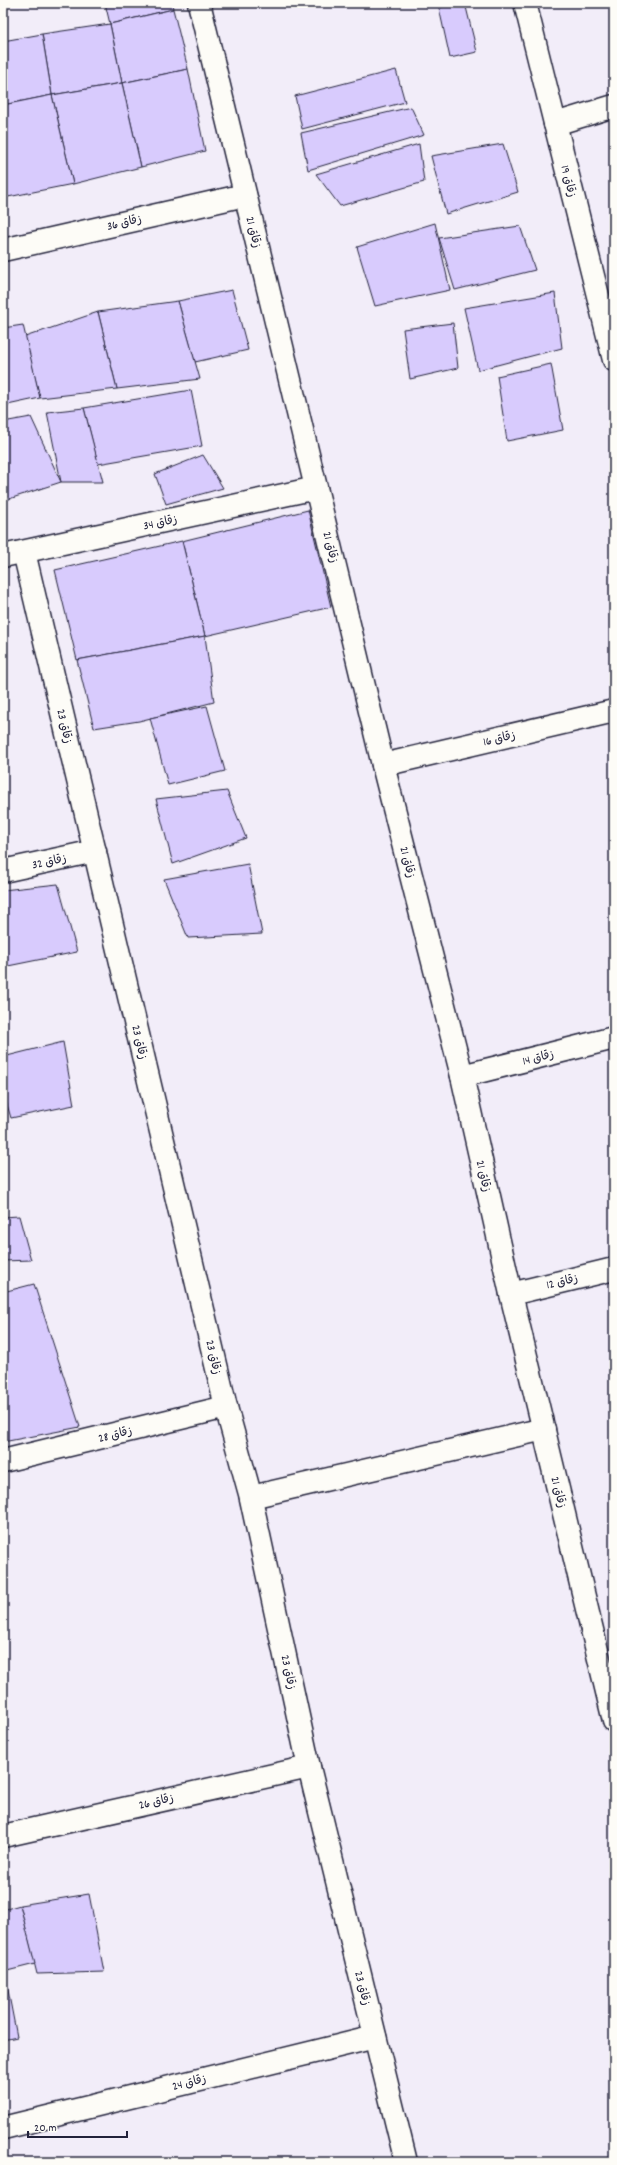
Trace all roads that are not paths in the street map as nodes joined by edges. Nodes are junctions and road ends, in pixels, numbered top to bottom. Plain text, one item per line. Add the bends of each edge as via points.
1 (199, 3) edge
2 (525, 3) edge
3 (614, 106) edge
4 (554, 124) junction
5 (246, 195) junction
6 (3, 250) edge
7 (614, 360) edge
8 (316, 488) junction
9 (24, 552) junction
10 (3, 556) edge
11 (614, 711) edge
12 (383, 765) junction
13 (95, 851) junction
14 (3, 871) edge
15 (614, 1038) edge
16 (462, 1076) junction
17 (614, 1269) edge
18 (510, 1294) junction
19 (226, 1407) junction
20 (544, 1429) junction
21 (3, 1461) edge
22 (251, 1497) junction
23 (614, 1721) edge
24 (309, 1767) junction
25 (3, 1836) edge
26 (375, 2037) junction
27 (3, 2128) edge
28 (406, 2162) edge

1 - 5 street, زقاق 21
2 - 4 street, زقاق 19
3 - 4 street
4 - 7 street, زقاق 19
5 - 6 street, زقاق 36
5 - 8 street, زقاق 21
8 - 9 street, زقاق 34
8 - 12 street, زقاق 21
9 - 10 street, زقاق 34
9 - 13 street, زقاق 23
11 - 12 street, زقاق 16
12 - 16 street, زقاق 21
13 - 14 street, زقاق 32
13 - 19 street, زقاق 23
15 - 16 street, زقاق 14
16 - 18 street, زقاق 21
17 - 18 street, زقاق 12
18 - 20 street, زقاق 21
19 - 21 street, زقاق 28
19 - 22 street, زقاق 23
20 - 22 street
20 - 23 street, زقاق 21
22 - 24 street, زقاق 23
24 - 25 street, زقاق 26
24 - 26 street, زقاق 23
26 - 27 street, زقاق 24
26 - 28 street, زقاق 23

